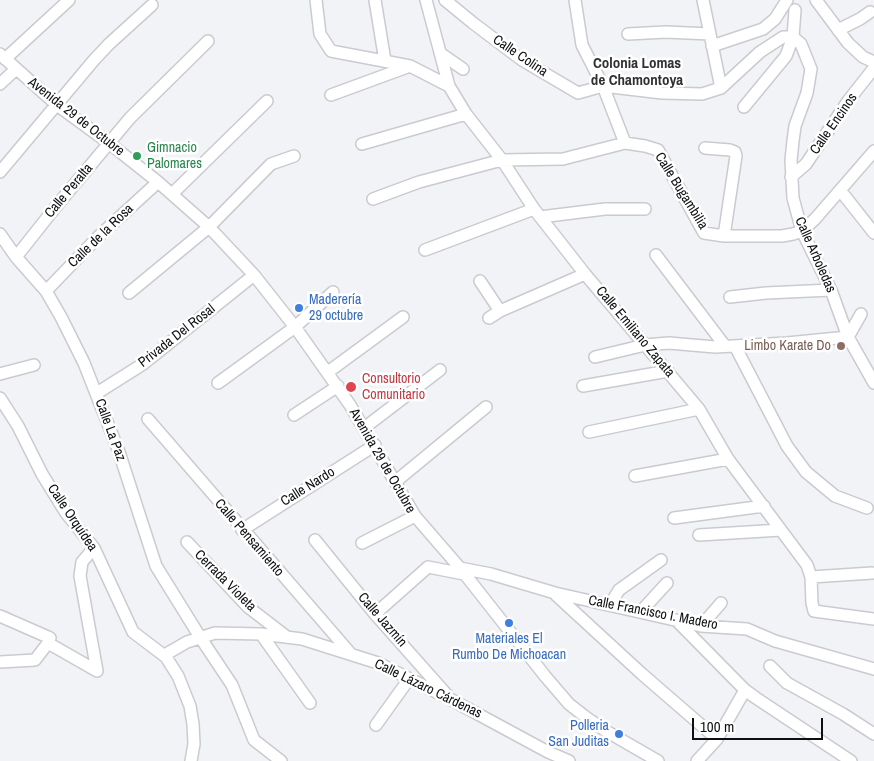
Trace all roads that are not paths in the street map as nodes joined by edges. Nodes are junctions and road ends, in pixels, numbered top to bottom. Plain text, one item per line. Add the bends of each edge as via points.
1 (69, 0) edge
2 (316, 0) edge
3 (375, 0) edge
4 (426, 0) edge
5 (445, 0) edge
6 (575, 0) edge
7 (787, 0) edge
8 (816, 0) edge
9 (704, 1) edge
10 (152, 5) dead end
11 (795, 10) dead end
12 (870, 12) dead end
13 (838, 30) junction
14 (628, 34) dead end
15 (710, 34) junction
16 (793, 37) junction
17 (208, 41) dead end
18 (712, 46) junction
19 (440, 53) junction
20 (2, 57) edge
21 (385, 61) junction
22 (874, 62) edge
23 (410, 66) junction
24 (874, 68) edge
25 (16, 69) junction
26 (463, 69) dead end
27 (0, 84) edge
28 (449, 86) junction
29 (603, 86) junction
30 (721, 88) junction
31 (331, 95) dead end
32 (267, 101) dead end
33 (57, 105) junction
34 (744, 107) dead end
35 (466, 114) junction
36 (109, 143) junction
37 (625, 143) junction
38 (362, 144) dead end
39 (705, 148) dead end
40 (874, 151) edge
41 (294, 156) dead end
42 (502, 160) junction
43 (0, 172) edge
44 (791, 177) junction
45 (158, 182) junction
46 (840, 190) junction
47 (172, 194) junction
48 (373, 199) dead end
49 (645, 209) dead end
50 (537, 213) junction
51 (209, 227) junction
52 (802, 231) junction
53 (874, 233) edge
54 (0, 234) edge
55 (724, 236) junction
56 (425, 250) dead end
57 (656, 255) dead end
58 (16, 257) junction
59 (585, 274) junction
60 (254, 275) junction
61 (480, 281) dead end
62 (831, 290) junction
63 (46, 291) junction
64 (333, 292) dead end
65 (129, 294) dead end
66 (730, 297) dead end
67 (500, 311) junction
68 (861, 314) dead end
69 (404, 317) dead end
70 (489, 318) dead end
71 (295, 327) junction
72 (848, 337) junction
73 (645, 345) junction
74 (730, 346) junction
75 (595, 357) dead end
76 (34, 364) dead end
77 (440, 370) dead end
78 (668, 371) junction
79 (328, 372) junction
80 (0, 374) edge
81 (218, 383) dead end
82 (874, 383) edge
83 (338, 386) junction
84 (583, 386) dead end
85 (97, 393) junction
86 (0, 398) edge
87 (486, 406) dead end
88 (699, 409) junction
89 (294, 415) dead end
90 (148, 419) dead end
91 (364, 428) junction
92 (589, 432) dead end
93 (375, 445) junction
94 (728, 459) junction
95 (635, 476) dead end
96 (395, 482) junction
97 (764, 506) junction
98 (867, 508) dead end
99 (415, 516) junction
100 (674, 518) dead end
101 (242, 530) junction
102 (781, 530) junction
103 (699, 536) dead end
104 (315, 540) dead end
105 (187, 542) dead end
106 (362, 543) dead end
107 (94, 548) junction
108 (661, 560) dead end
109 (462, 571) junction
110 (872, 573) dead end
111 (811, 577) junction
112 (667, 583) dead end
113 (555, 593) junction
114 (722, 603) dead end
115 (610, 605) junction
116 (645, 612) junction
117 (375, 614) junction
118 (0, 616) edge
119 (874, 619) edge
120 (676, 620) junction
121 (701, 626) junction
122 (261, 634) junction
123 (200, 637) junction
124 (288, 637) junction
125 (48, 643) junction
126 (167, 655) junction
127 (352, 656) junction
128 (0, 662) edge
129 (770, 666) dead end
130 (874, 669) edge
131 (409, 679) junction
132 (745, 690) junction
133 (450, 698) junction
134 (310, 704) dead end
135 (376, 725) dead end
136 (874, 734) edge
137 (717, 739) junction
138 (191, 761) edge
139 (281, 761) edge
140 (569, 761) edge
141 (658, 761) edge
142 (697, 761) edge
143 (852, 761) edge

1 - 20 street
2 - 21 street via 320,34 332,51
3 - 21 street
4 - 19 street, Calle Emiliano Zapata
5 - 29 street, Calle Colina via 522,60 578,93
6 - 29 street via 582,46
7 - 18 street via 775,19 763,29
8 - 13 street
9 - 15 street
10 - 33 street via 109,44
11 - 16 street
12 - 13 street
13 - 22 street via 855,50
14 - 15 street
15 - 18 street
16 - 30 street via 783,37 760,52
16 - 34 street via 786,56
16 - 44 street, Calle Arboledas via 801,44 811,70 795,126
17 - 36 street, Calle Peralta
18 - 30 street
19 - 26 street
19 - 28 street, Calle Emiliano Zapata
20 - 25 street, Avenida 29 de Octubre
21 - 23 street
23 - 28 street
23 - 31 street
24 - 44 street, Calle Encinos via 806,164
25 - 27 street
25 - 33 street, Avenida 29 de Octubre
28 - 35 street, Calle Emiliano Zapata
29 - 30 street via 702,94
29 - 37 street
32 - 47 street
33 - 36 street, Avenida 29 de Octubre
33 - 43 street
35 - 38 street
35 - 42 street, Calle Emiliano Zapata
36 - 45 street, Avenida 29 de Octubre
36 - 58 street, Calle Peralta
37 - 42 street, Calle Bugambilia via 563,159
37 - 55 street, Calle Bugambilia via 658,150 704,233
39 - 55 street via 733,150 736,156
40 - 46 street
41 - 51 street via 271,164
42 - 48 street, Calle Bugambilia via 419,182
42 - 50 street, Calle Emiliano Zapata
44 - 52 street, Calle Arboledas
45 - 47 street, Avenida 29 de Octubre
45 - 63 street, Calle de la Rosa
46 - 52 street
46 - 53 street
47 - 51 street, Avenida 29 de Octubre
49 - 50 street
50 - 56 street
50 - 59 street, Calle Emiliano Zapata
51 - 60 street, Avenida 29 de Octubre
51 - 65 street
52 - 55 street, Calle Bugambilia via 782,236
52 - 62 street, Calle Arboledas
54 - 58 street, Calle La Paz
57 - 74 street
58 - 63 street, Calle La Paz
59 - 67 street
59 - 73 street, Calle Emiliano Zapata
60 - 71 street, Avenida 29 de Octubre
60 - 85 street, Privada Del Rosal via 142,364
61 - 67 street
62 - 66 street
62 - 72 street, Calle Arboledas
63 - 85 street, Calle La Paz via 62,317
64 - 71 street
67 - 70 street
68 - 72 street
69 - 79 street
71 - 79 street, Avenida 29 de Octubre
71 - 81 street
72 - 74 street
72 - 82 street, Calle Arboledas
73 - 74 street
73 - 75 street
73 - 78 street, Calle Emiliano Zapata
74 - 98 street via 787,446 806,472 835,496
76 - 80 street
77 - 91 street
78 - 84 street
78 - 88 street, Calle Emiliano Zapata
79 - 83 street, Avenida 29 de Octubre
83 - 89 street
83 - 91 street, Avenida 29 de Octubre
85 - 123 street, Calle La Paz via 156,566
86 - 107 street, Calle Orquídea via 66,513
87 - 96 street
88 - 92 street
88 - 94 street, Calle Emiliano Zapata
90 - 101 street, Calle Pensamiento
91 - 93 street, Avenida 29 de Octubre
93 - 96 street, Avenida 29 de Octubre
93 - 101 street, Calle Nardo
94 - 95 street
94 - 97 street, Calle Emiliano Zapata
96 - 99 street, Avenida 29 de Octubre
97 - 100 street
97 - 102 street, Calle Emiliano Zapata
99 - 106 street
99 - 109 street, Avenida 29 de Octubre
101 - 127 street, Calle Pensamiento
102 - 103 street
102 - 111 street, Calle Emiliano Zapata via 807,565
104 - 117 street, Calle Jazmín
105 - 124 street, Cerrada Violeta via 248,606
107 - 125 street via 82,562 80,576 97,671
107 - 126 street, Calle Orquídea via 133,632
108 - 115 street via 619,590
109 - 113 street, Calle Francisco I. Madero via 491,574
109 - 117 street, Calle Francisco I. Madero via 428,567
109 - 141 street, Avenida 29 de Octubre via 569,704 606,731
110 - 111 street
111 - 119 street, Calle Emiliano Zapata via 814,611
112 - 116 street via 645,607
113 - 115 street, Calle Francisco I. Madero
113 - 137 street
114 - 121 street
115 - 116 street, Calle Francisco I. Madero
116 - 120 street, Calle Francisco I. Madero
117 - 133 street, Calle Jazmín
118 - 125 street via 50,638
120 - 121 street, Calle Francisco I. Madero
120 - 132 street
121 - 130 street, Calle Francisco I. Madero via 747,629 775,641
122 - 123 street, Calle Lázaro Cárdenas via 215,633
122 - 124 street, Calle Lázaro Cárdenas
122 - 134 street
123 - 126 street, Calle Lázaro Cárdenas
123 - 139 street, Calle La Paz via 232,685 254,740
124 - 127 street, Calle Lázaro Cárdenas
125 - 128 street via 35,660
126 - 138 street via 190,706 194,744
127 - 131 street, Calle Lázaro Cárdenas via 378,663
129 - 136 street via 787,684
131 - 133 street, Calle Lázaro Cárdenas
131 - 135 street
132 - 137 street
132 - 143 street
133 - 140 street, Calle Lázaro Cárdenas
137 - 142 street

